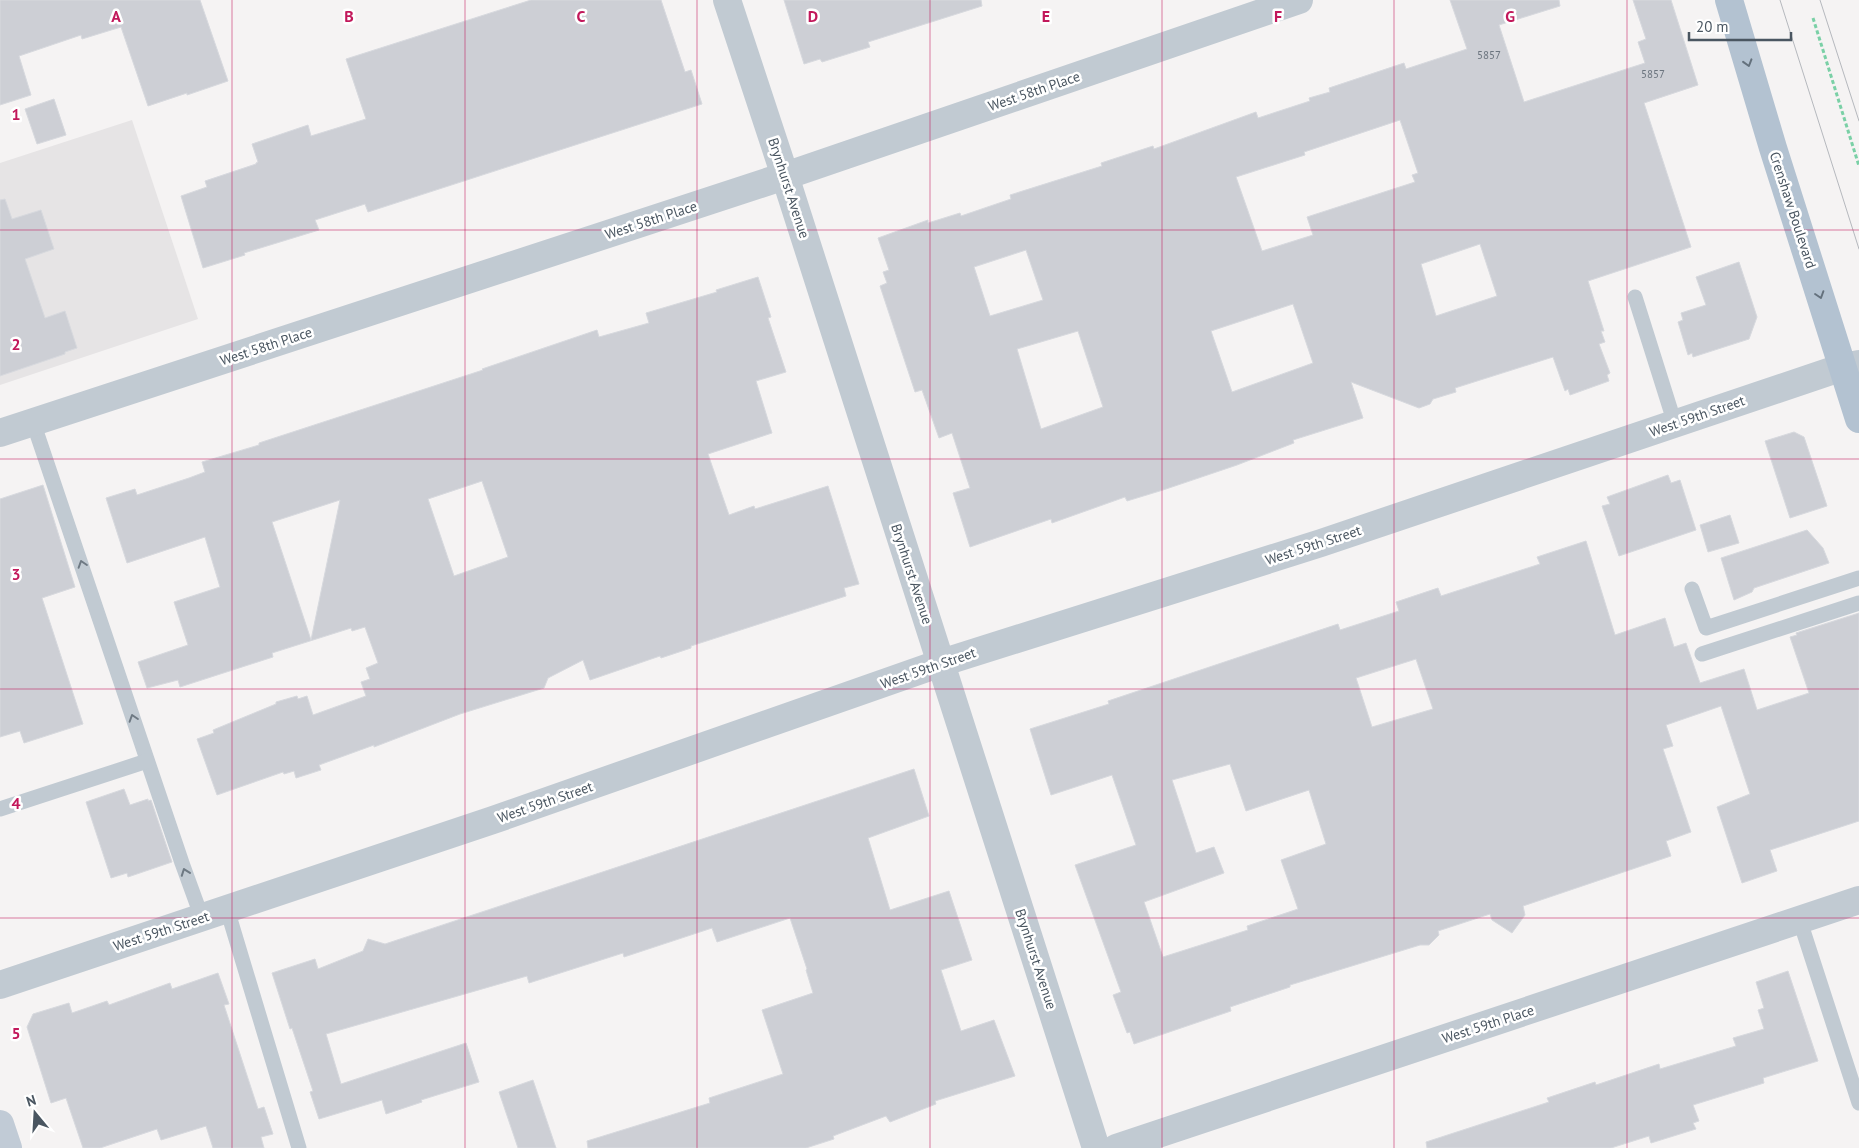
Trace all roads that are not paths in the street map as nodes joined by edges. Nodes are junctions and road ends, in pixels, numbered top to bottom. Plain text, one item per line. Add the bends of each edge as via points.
1 (727, 0) edge
2 (1299, 0) edge
3 (1729, 0) edge
4 (785, 176) junction
5 (1635, 297) dead end
6 (1851, 365) edge
7 (1859, 419) edge
8 (33, 422) junction
9 (1675, 424) junction
10 (0, 433) edge
11 (1859, 578) edge
12 (1692, 589) dead end
13 (1859, 603) edge
14 (1702, 654) dead end
15 (941, 663) junction
16 (147, 761) junction
17 (0, 809) edge
18 (1859, 900) edge
19 (214, 913) junction
20 (1800, 921) junction
21 (0, 985) edge
22 (1859, 1103) edge
23 (0, 1124) edge
24 (8, 1148) edge
25 (299, 1148) edge
26 (1096, 1148) edge
27 (1116, 1148) edge

1 - 4 street, Brynhurst Avenue
2 - 4 street, West 58th Place
3 -> 6 main road, Crenshaw Boulevard via 1773,148
4 - 8 street, West 58th Place
4 - 15 street, Brynhurst Avenue
5 - 9 lane
6 - 7 main road, Crenshaw Boulevard
6 - 9 street, West 59th Street
8 - 10 street, West 58th Place
16 -> 8 lane
9 - 15 street, West 59th Street via 1321,543
11 - 12 lane via 1706,628
13 - 14 lane
15 - 19 street, West 59th Street
15 - 26 street, Brynhurst Avenue
16 - 17 lane
19 -> 16 lane
18 - 20 street, West 59th Place
19 - 21 street, West 59th Street
19 - 25 lane
20 - 22 lane
20 - 27 street, West 59th Place
23 - 24 main road

